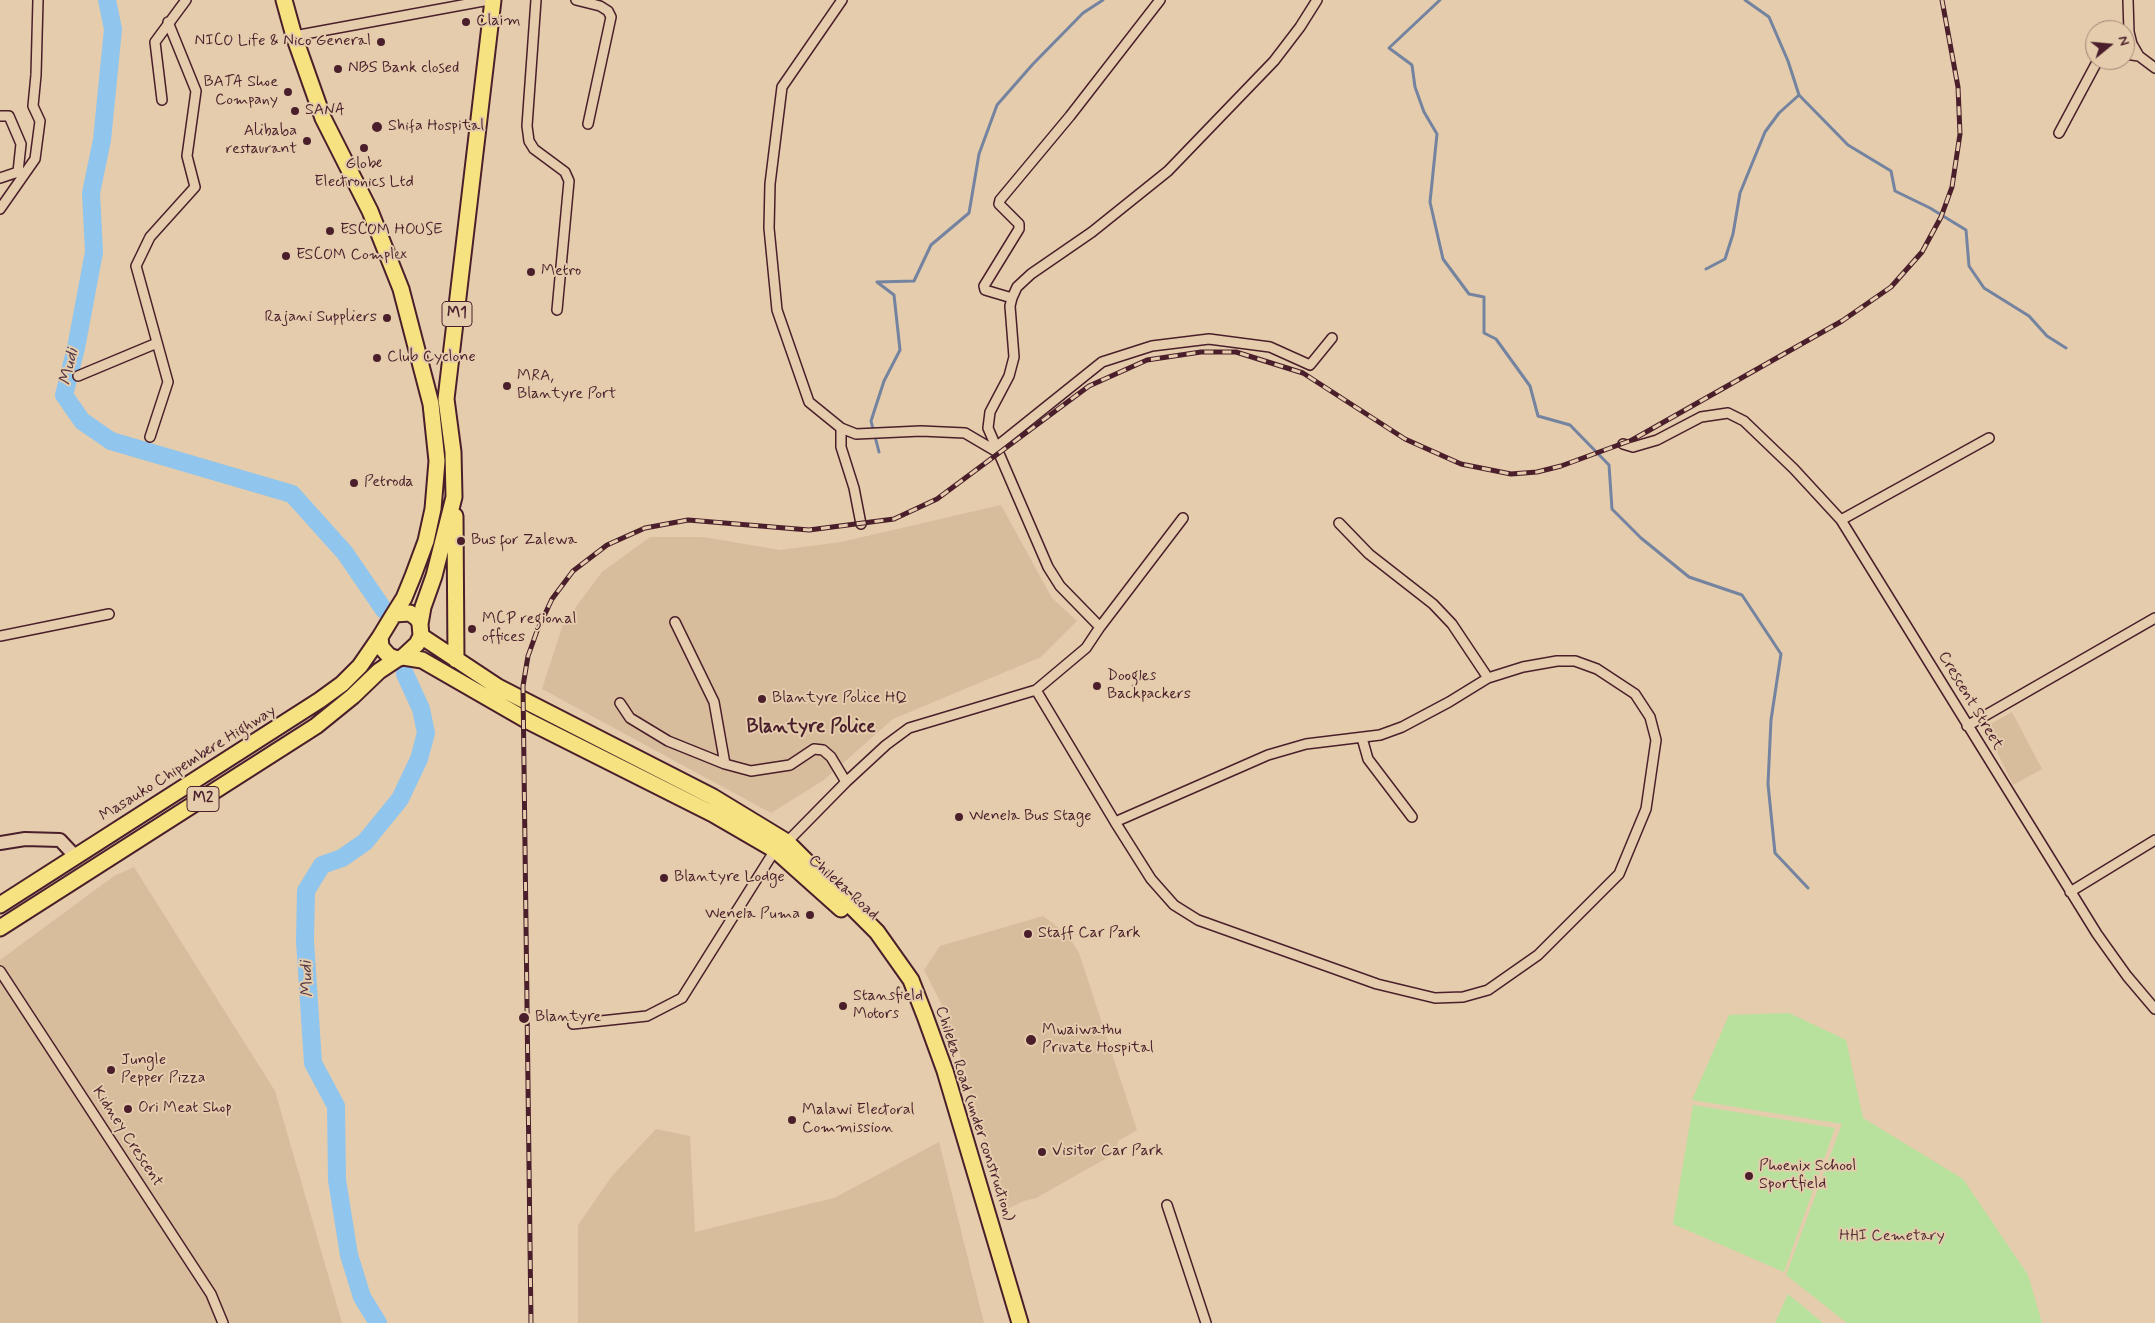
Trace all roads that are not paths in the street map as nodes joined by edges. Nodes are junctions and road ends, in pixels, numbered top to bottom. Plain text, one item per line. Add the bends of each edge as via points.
1 (38, 0) edge
2 (186, 0) edge
3 (284, 0) edge
4 (491, 0) edge
5 (536, 0) edge
6 (576, 0) edge
7 (842, 0) edge
8 (1160, 0) edge
9 (1317, 0) edge
10 (2128, 0) edge
11 (168, 22) junction
12 (294, 36) junction
13 (2135, 55) edge
14 (2140, 56) junction
15 (2155, 68) edge
16 (2093, 70) edge
17 (162, 100) dead end
18 (0, 116) edge
19 (588, 124) dead end
20 (2060, 133) dead end
21 (0, 178) edge
22 (0, 209) edge
23 (1012, 298) junction
24 (557, 310) dead end
25 (1332, 338) dead end
26 (157, 342) junction
27 (78, 376) dead end
28 (841, 428) junction
29 (150, 438) dead end
30 (1989, 438) dead end
31 (1623, 444) dead end
32 (998, 450) junction
33 (454, 497) junction
34 (1183, 518) dead end
35 (1841, 520) junction
36 (1339, 523) dead end
37 (861, 524) dead end
38 (110, 614) dead end
39 (394, 614) junction
40 (2155, 618) edge
41 (675, 622) dead end
42 (1100, 628) junction
43 (421, 630) junction
44 (0, 636) edge
45 (380, 637) junction
46 (400, 658) junction
47 (456, 660) junction
48 (1488, 678) junction
49 (1036, 690) junction
50 (620, 703) dead end
51 (1968, 726) junction
52 (1362, 738) junction
53 (725, 764) junction
54 (846, 782) junction
55 (1412, 817) dead end
56 (1115, 822) junction
57 (2155, 840) edge
58 (0, 843) edge
59 (781, 846) junction
60 (75, 856) junction
61 (2070, 892) junction
62 (0, 905) edge
63 (0, 928) edge
64 (0, 970) edge
65 (2155, 1008) edge
66 (573, 1024) dead end
67 (1167, 1204) dead end
68 (223, 1323) edge
69 (1011, 1323) edge
70 (1020, 1323) edge
71 (1206, 1323) edge

1 - 22 street via 33,106 40,121 34,159
2 - 11 street
3 - 12 highway
4 - 12 street
4 - 33 highway, M1 via 465,254 446,399 453,452
5 - 24 street via 526,126 534,150 565,172 569,181
6 - 19 street via 600,6 611,17
7 - 28 street via 782,87 770,184 769,228 778,310 810,402
8 - 23 street via 1000,200 999,204 1019,224 1019,229 984,286 985,290
9 - 23 street via 1274,61 1168,172 1092,232 1030,274 1017,287
10 - 14 street via 2128,32
11 - 17 street via 155,42
11 - 26 street via 196,91 187,156 195,187 150,237 136,266
12 - 39 highway via 323,118 370,211 401,289 431,404 437,461 433,509 426,541 404,598
13 - 14 street
14 - 15 street
16 - 20 street
18 - 21 street via 9,116 21,144 18,172
23 - 32 street via 1014,357 1009,376 988,420 988,428
25 - 32 street via 1310,365 1270,347 1209,339 1152,346 1102,362
26 - 27 street
26 - 29 street via 168,382
28 - 32 street via 856,434 965,433
28 - 37 street via 841,447
30 - 35 street
31 - 35 street, Crescent Street via 1633,447 1657,440 1701,417 1728,413 1744,421
32 - 42 street via 1048,567 1060,586
33 - 43 highway, M1 via 423,606
33 - 47 highway
34 - 42 street
35 - 51 street, Crescent Street
36 - 48 street via 1369,554 1433,604 1452,624
38 - 44 street
39 - 43 highway via 410,613 418,619
39 - 45 highway
40 - 51 street
41 - 53 street via 714,702
42 - 49 street via 1086,648
43 - 46 highway via 412,650
43 - 47 highway
45 - 46 highway via 384,652
45 - 60 highway, Masauko Chipembere Highway / M2 via 360,666 320,700
46 - 59 highway via 422,660 528,722
46 - 63 highway, M2 via 379,671 316,726
47 - 59 highway via 498,687 713,797
48 - 52 street via 1402,727
48 - 56 street via 1523,667 1575,661 1596,669 1635,694 1650,717 1656,740 1646,810 1619,874 1538,955 1488,990 1463,997 1435,998 1406,993 1198,920 1174,905 1151,879
49 - 54 street via 909,728
49 - 56 street
50 - 53 street via 630,718 668,740
51 - 61 street, Crescent Street
52 - 55 street via 1368,759
52 - 56 street via 1306,744 1268,755
53 - 54 street via 751,771 790,765 814,749 823,750 832,757
54 - 59 street
57 - 61 street
58 - 60 street via 34,838 60,840
59 - 66 street via 682,998 647,1016
59 - 69 highway, Chileka Road via 868,932 912,1003
59 - 70 highway, Chileka Road (under construction) via 877,932 911,980 945,1071
60 - 62 highway, Masauko Chipembere Highway / M2
61 - 65 street, Crescent Street via 2127,976
64 - 68 street, Kidney Crescent via 211,1294
67 - 71 street

